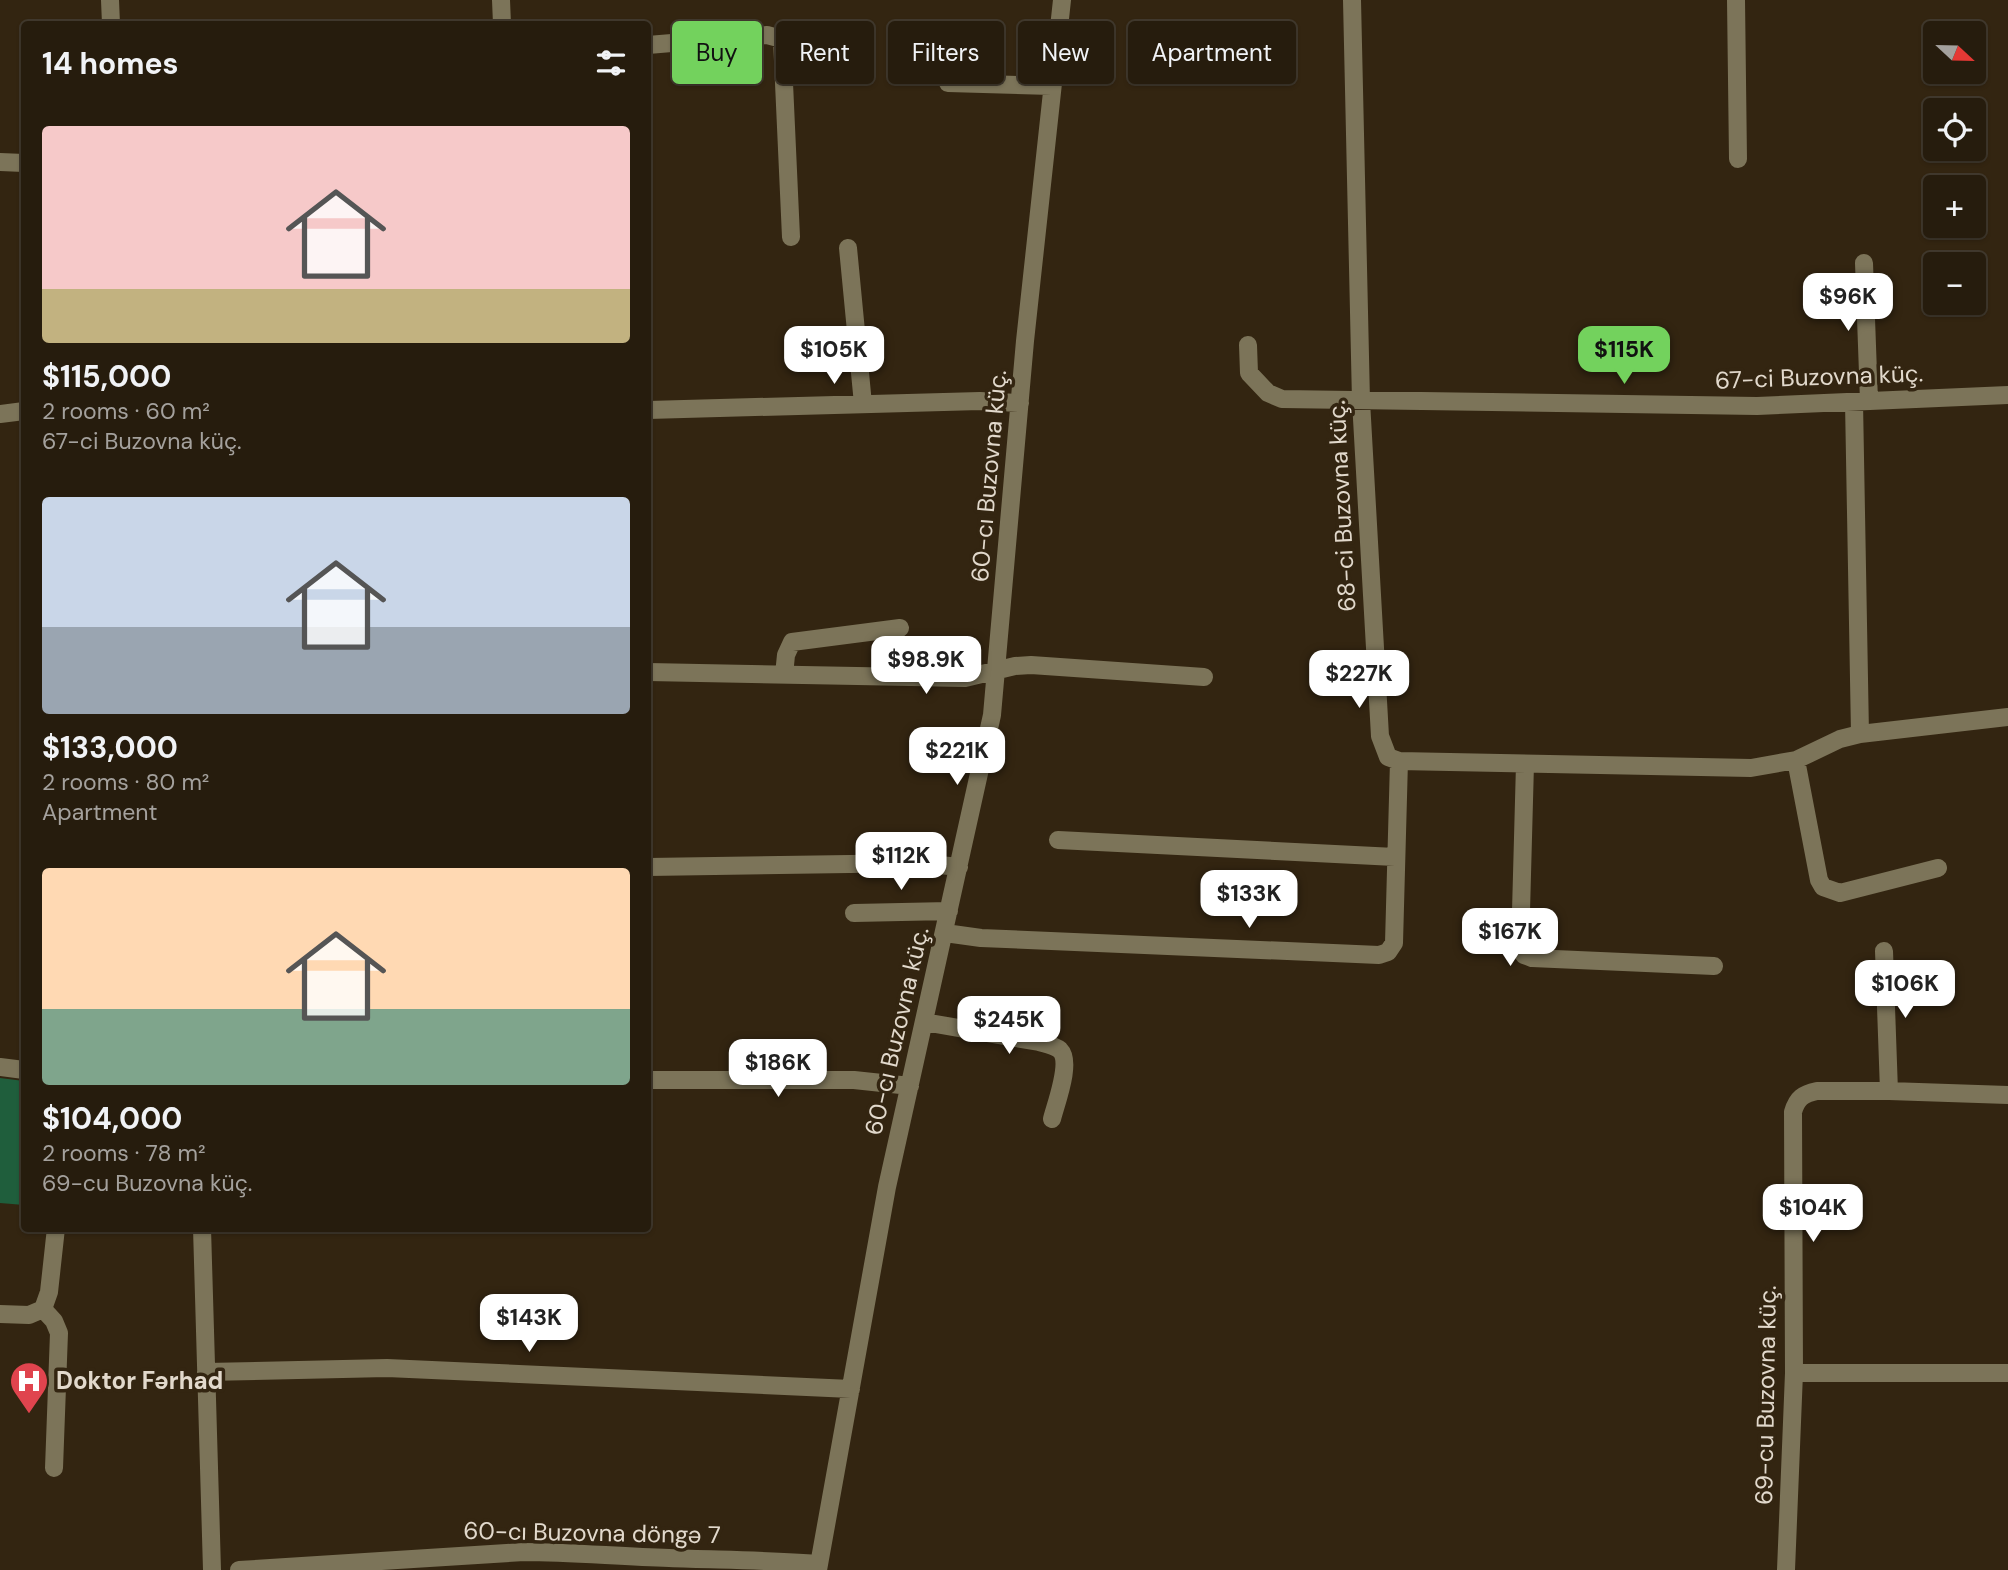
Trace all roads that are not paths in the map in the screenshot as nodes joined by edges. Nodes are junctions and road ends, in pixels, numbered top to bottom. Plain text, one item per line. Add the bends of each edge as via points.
1 (110, 0) edge
2 (501, 0) edge
3 (1062, 0) edge
4 (1352, 0) edge
5 (1736, 0) edge
6 (111, 21) edge
7 (502, 21) edge
8 (651, 45) edge
9 (983, 84) edge
10 (1052, 86) junction
11 (1738, 159) dead end
12 (0, 162) edge
13 (21, 163) edge
14 (790, 237) dead end
15 (848, 247) dead end
16 (1864, 263) dead end
17 (1248, 345) dead end
18 (2008, 395) edge
19 (1361, 401) junction
20 (1862, 401) junction
21 (1020, 403) junction
22 (863, 404) junction
23 (651, 410) edge
24 (21, 411) edge
25 (0, 414) edge
26 (900, 628) dead end
27 (997, 670) junction
28 (651, 672) edge
29 (784, 675) junction
30 (1204, 677) dead end
31 (2008, 717) edge
32 (1860, 734) junction
33 (1796, 760) junction
34 (1399, 761) junction
35 (1525, 764) junction
36 (1058, 840) dead end
37 (1395, 857) junction
38 (651, 867) edge
39 (959, 867) junction
40 (1938, 868) dead end
41 (949, 911) junction
42 (854, 913) dead end
43 (944, 933) junction
44 (1884, 951) dead end
45 (1714, 966) dead end
46 (924, 1022) junction
47 (0, 1067) edge
48 (21, 1070) edge
49 (651, 1080) edge
50 (910, 1087) junction
51 (1889, 1090) junction
52 (2008, 1094) edge
53 (1052, 1119) dead end
54 (55, 1232) edge
55 (202, 1232) edge
56 (43, 1310) junction
57 (0, 1314) edge
58 (206, 1372) junction
59 (1794, 1373) junction
60 (2008, 1373) edge
61 (851, 1390) junction
62 (54, 1468) dead end
63 (819, 1567) edge
64 (212, 1570) edge
65 (239, 1570) edge
66 (1786, 1570) edge

1 - 6 street
2 - 7 street
3 - 10 street, 60-cı Buzovna küç.
4 - 19 street, 68-ci Buzovna küç.
5 - 11 street
8 - 14 street via 767,34 782,39
9 - 10 street
10 - 21 street, 60-cı Buzovna küç.
12 - 13 street
15 - 22 street
16 - 20 street
17 - 19 street, 67-ci Buzovna küç. via 1249,373 1268,393 1282,399
18 - 20 street, 67-ci Buzovna küç.
19 - 20 street, 67-ci Buzovna küç. via 1672,406
19 - 34 street, 68-ci Buzovna küç. via 1380,736 1388,757
20 - 32 street
21 - 22 street
21 - 27 street, 60-cı Buzovna küç.
22 - 23 street
24 - 25 street
26 - 29 street via 792,642
27 - 29 street via 965,678
27 - 30 street via 1031,665
27 - 39 street, 60-cı Buzovna küç. via 986,749
28 - 29 street
31 - 32 street
32 - 33 street
33 - 35 street via 1751,768
33 - 40 street via 1823,887 1840,893
34 - 35 street
34 - 37 street
35 - 45 street via 1520,948 1524,955
36 - 37 street
37 - 43 street via 1394,943 1379,955
38 - 39 street via 920,863
39 - 41 street, 60-cı Buzovna küç.
41 - 42 street
41 - 43 street, 60-cı Buzovna küç.
43 - 46 street, 60-cı Buzovna küç.
44 - 51 street
46 - 50 street, 60-cı Buzovna küç.
46 - 53 street via 1039,1042 1061,1051 1066,1062
47 - 48 street
49 - 50 street via 855,1080
50 - 61 street, 60-cı Buzovna küç.
51 - 52 street, 69-cu Buzovna küç.
51 - 59 street, 69-cu Buzovna küç. via 1817,1091 1796,1101
54 - 56 street
55 - 58 street
56 - 57 street via 29,1315
56 - 62 street via 59,1333
58 - 61 street via 387,1368
58 - 64 street
59 - 60 street
59 - 66 street, 69-cu Buzovna küç.
61 - 63 street, 60-cı Buzovna küç.
63 - 65 street, 60-cı Buzovna döngə 7 via 760,1559 524,1552

